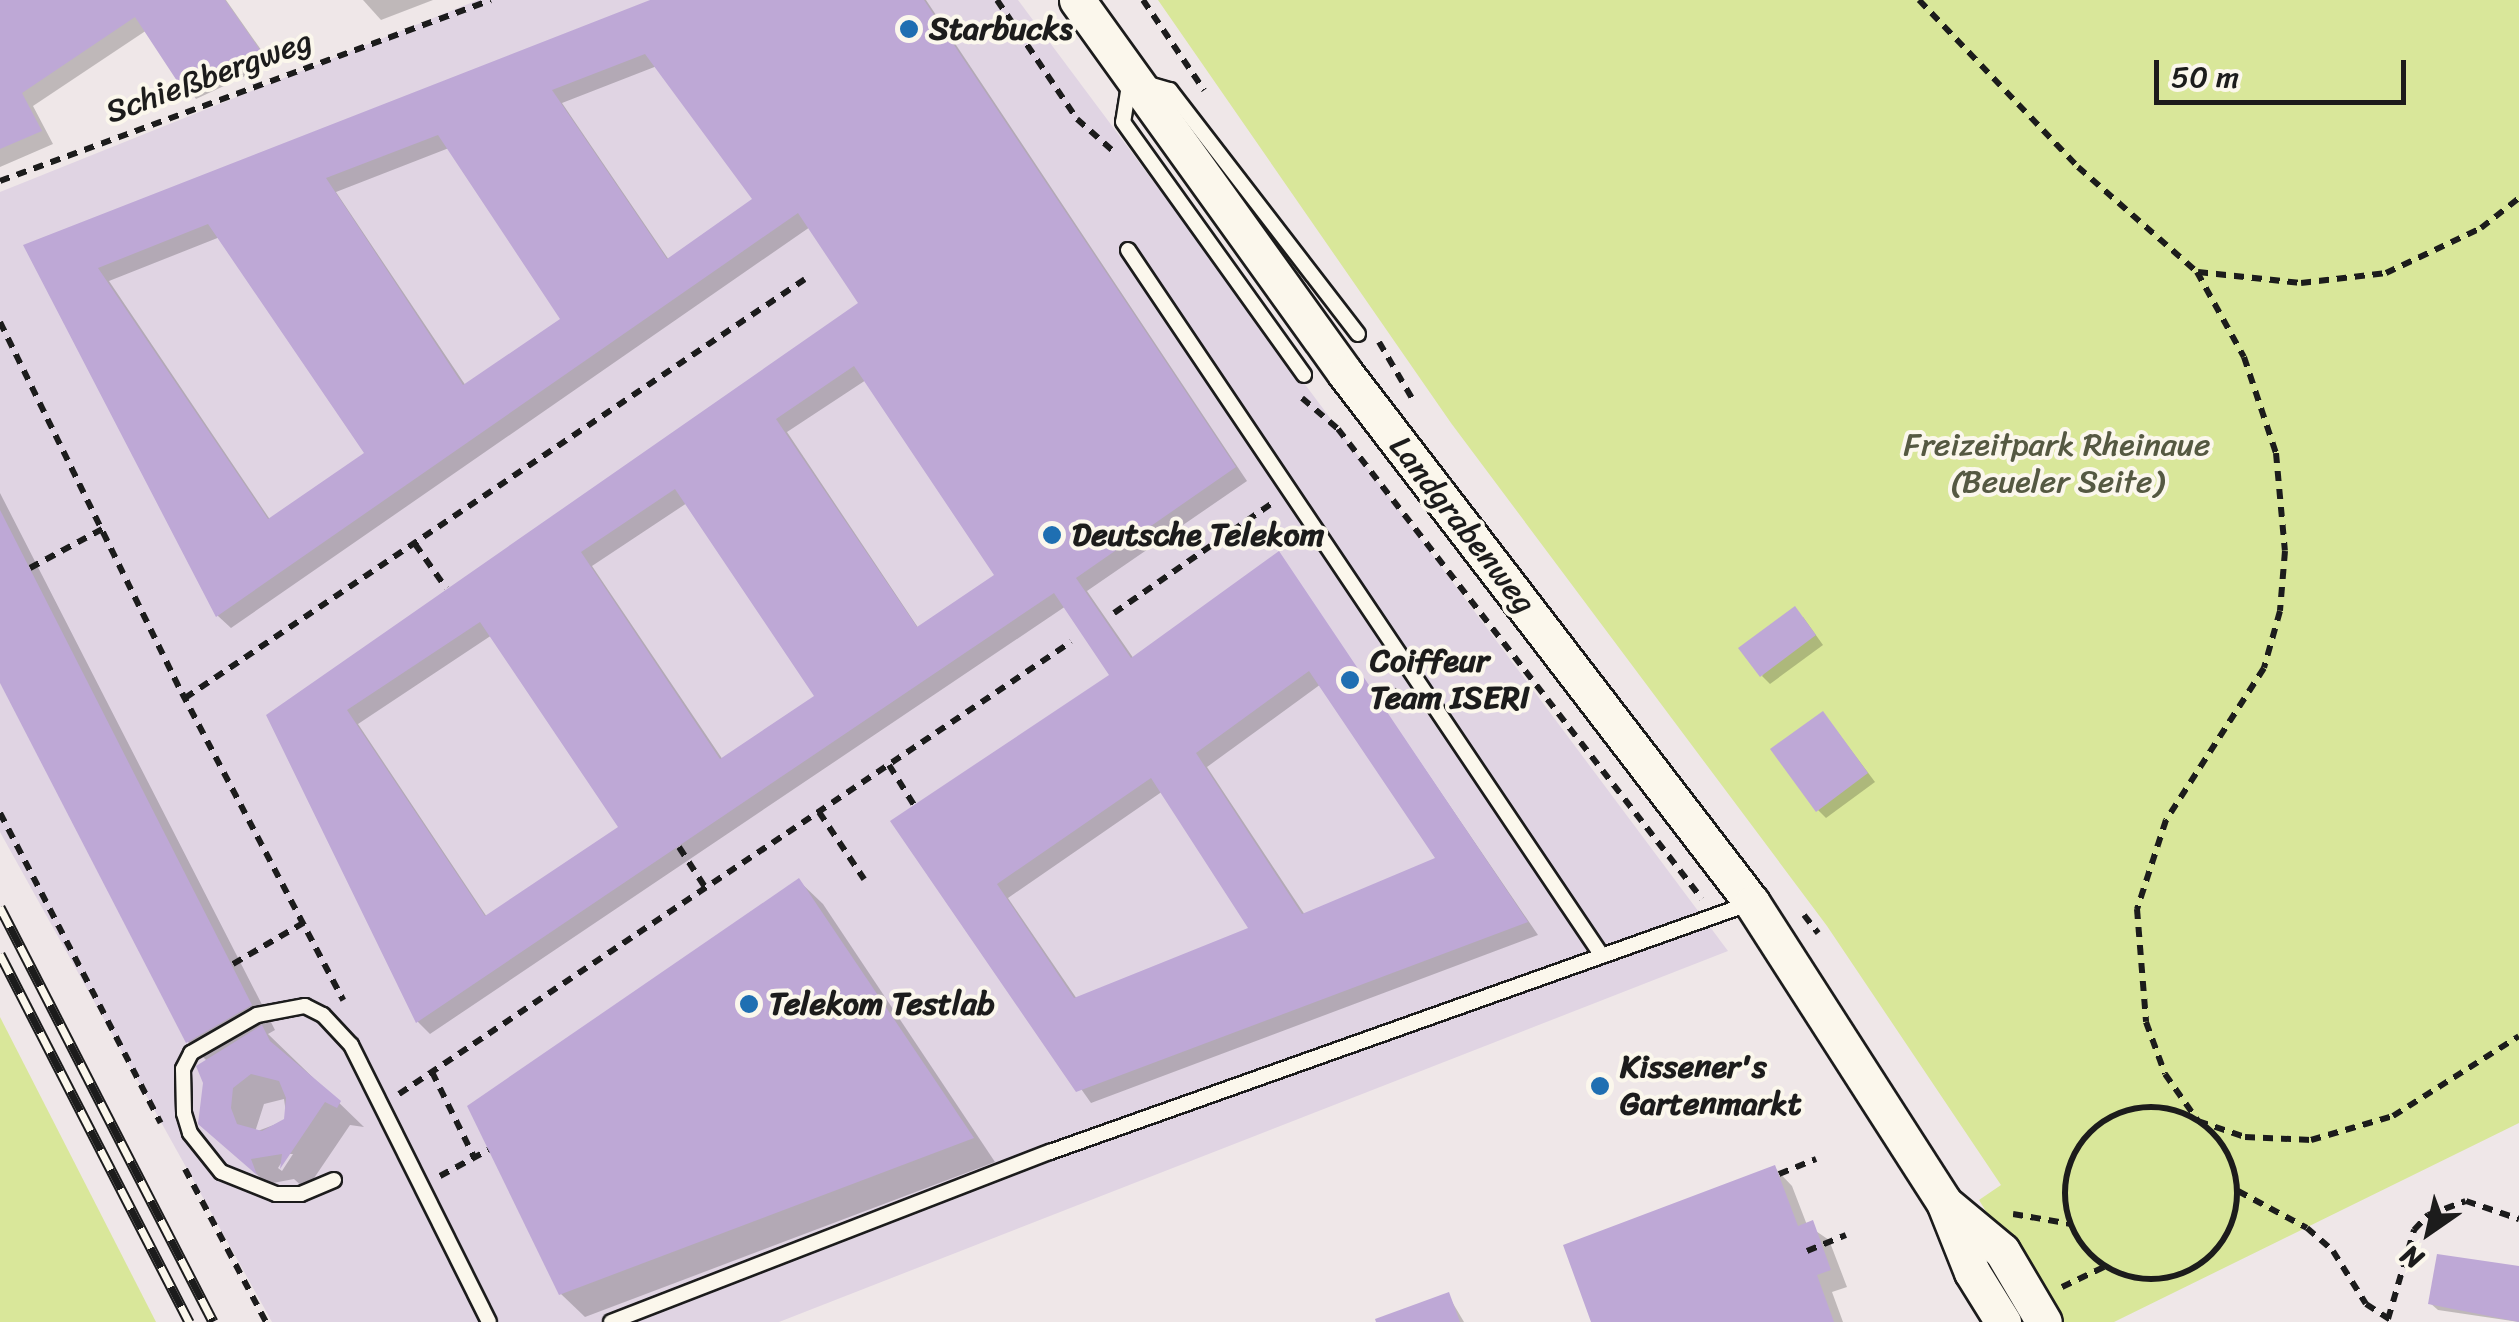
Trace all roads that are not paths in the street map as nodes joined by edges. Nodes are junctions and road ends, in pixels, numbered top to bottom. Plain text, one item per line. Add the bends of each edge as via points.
1 (1077, 0) edge
2 (1130, 79) junction
3 (1128, 250) dead end
4 (1358, 334) dead end
5 (1304, 375) dead end
6 (1752, 903) junction
7 (1602, 956) junction
8 (334, 1180) dead end
9 (1944, 1202) junction
10 (2039, 1311) edge
11 (488, 1322) edge
12 (611, 1322) edge
13 (2003, 1322) edge

1 - 2 street, Landgrabenweg
2 - 4 lane via 1170,90
2 - 5 lane via 1123,122
2 - 6 street, Landgrabenweg via 1345,373
3 - 7 lane
6 - 7 lane
6 - 9 street, Landgrabenweg
7 - 12 lane via 1050,1152
8 - 11 lane via 300,1194 276,1194 222,1172 190,1133 183,1069 191,1053 283,1008 306,1006 323,1014 351,1045
9 - 10 street, Landgrabenweg via 2002,1251
9 - 13 street, Landgrabenweg via 1972,1272

